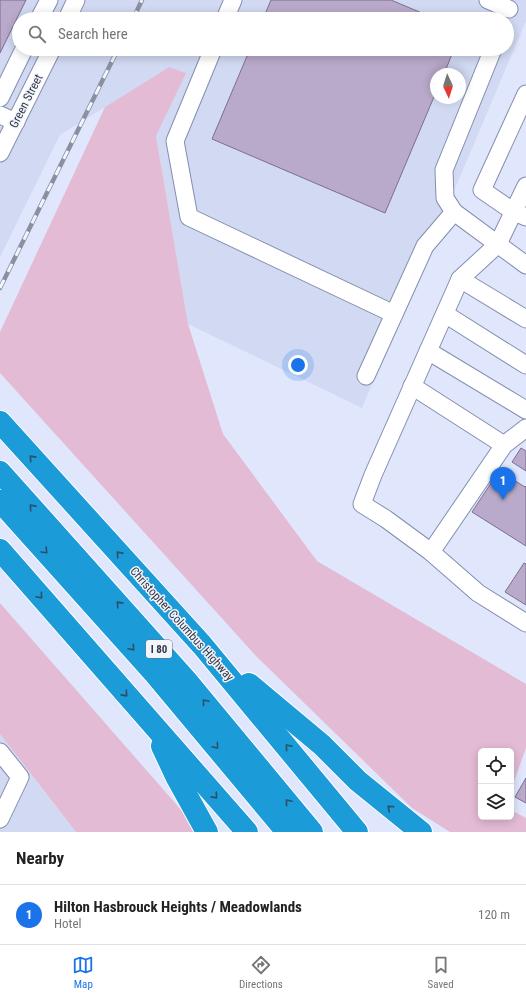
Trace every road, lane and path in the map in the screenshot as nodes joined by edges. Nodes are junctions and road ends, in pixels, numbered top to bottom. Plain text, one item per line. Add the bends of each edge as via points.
1 (49, 0) edge
2 (76, 0) edge
3 (233, 0) edge
4 (488, 0) edge
5 (509, 9) edge
6 (43, 12) edge
7 (70, 12) edge
8 (228, 12) edge
9 (21, 56) edge
10 (49, 56) edge
11 (210, 56) edge
12 (490, 56) edge
13 (526, 94) edge
14 (0, 98) edge
15 (0, 115) edge
16 (16, 122) junction
17 (0, 153) edge
18 (526, 186) edge
19 (454, 212) junction
20 (520, 214) edge
21 (498, 244) junction
22 (526, 265) edge
23 (460, 279) junction
24 (394, 314) junction
25 (444, 314) junction
26 (526, 319) edge
27 (428, 351) junction
28 (526, 364) edge
29 (366, 376) dead end
30 (412, 386) junction
31 (526, 410) edge
32 (0, 422) edge
33 (526, 428) edge
34 (504, 445) junction
35 (0, 472) edge
36 (0, 501) edge
37 (0, 550) edge
38 (431, 552) junction
39 (526, 622) edge
40 (202, 645) junction
41 (152, 725) junction
42 (0, 752) edge
43 (0, 819) edge
44 (207, 832) edge
45 (247, 832) edge
46 (287, 832) edge
47 (312, 832) edge
48 (357, 832) edge
49 (421, 832) edge

1 - 6 street
2 - 7 street
3 - 8 street
4 - 5 street
9 - 14 street
10 - 16 street, Green Street
11 - 24 street via 175,141 189,218
12 - 19 street via 444,170 445,198
13 - 20 street via 482,190
15 - 16 street
16 - 17 street, Green Street
18 - 20 street
19 - 21 street
19 - 24 street via 425,246
20 - 21 street
21 - 22 street
21 - 23 street
23 - 25 street
23 - 26 street
24 - 29 street
25 - 27 street
25 - 28 street
27 - 30 street
27 - 31 street
30 - 34 street
30 - 38 street via 362,504
40 -> 32 highway, Christopher Columbus Highway
33 - 34 street
34 - 38 street
47 -> 35 highway, I 80 via 186,680
36 -> 46 highway, I 80 via 155,674
37 -> 41 highway
38 - 39 street via 478,593
48 -> 40 highway, Christopher Columbus Highway
49 -> 40 highway via 358,781 322,745
41 - 44 highway
41 -> 45 highway
42 - 43 street via 20,777

